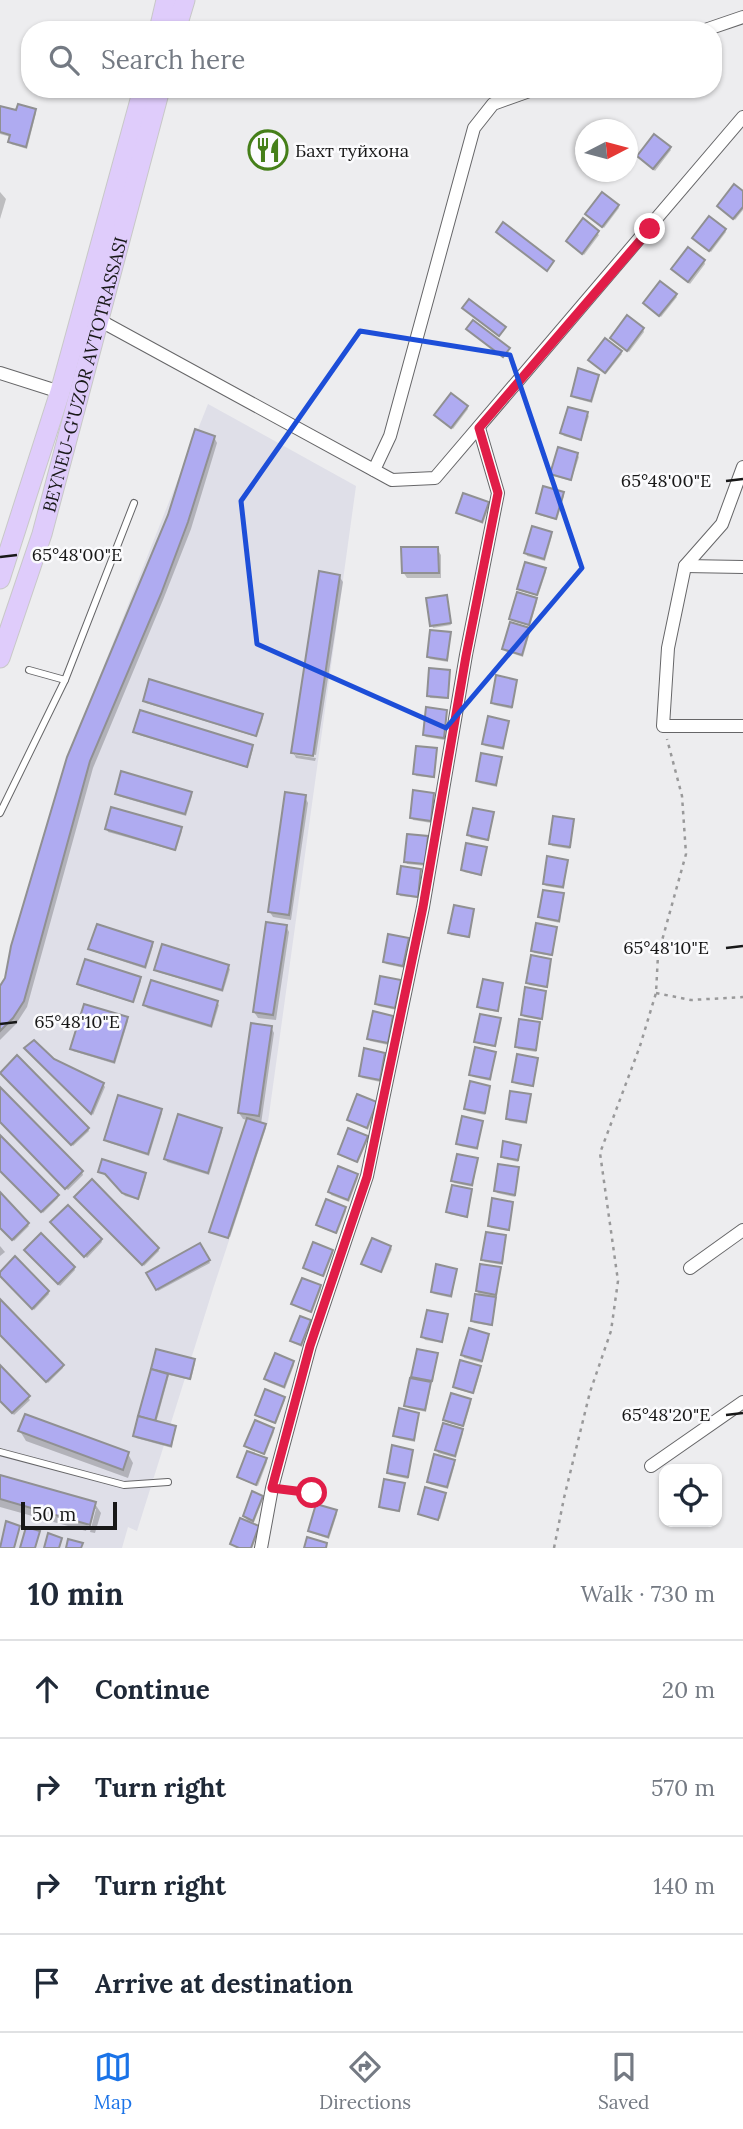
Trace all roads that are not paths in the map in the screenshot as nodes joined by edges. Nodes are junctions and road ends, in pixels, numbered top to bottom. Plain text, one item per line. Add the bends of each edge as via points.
1 (166, 0) edge
2 (185, 0) edge
3 (743, 17) edge
4 (161, 21) edge
5 (179, 21) edge
6 (722, 24) edge
7 (141, 98) edge
8 (158, 98) edge
9 (510, 98) edge
10 (743, 117) edge
11 (99, 320) junction
12 (0, 373) edge
13 (60, 392) junction
14 (479, 428) junction
15 (743, 467) edge
16 (374, 470) junction
17 (134, 503) dead end
18 (685, 566) junction
19 (743, 567) edge
20 (0, 579) edge
21 (4, 634) edge
22 (0, 658) edge
23 (29, 670) dead end
24 (65, 680) junction
25 (743, 726) edge
26 (0, 813) edge
27 (743, 1230) edge
28 (690, 1268) dead end
29 (743, 1402) edge
30 (0, 1452) edge
31 (651, 1466) dead end
32 (168, 1482) dead end
33 (261, 1548) edge

1 - 4 highway
2 - 5 highway
3 - 6 street
7 - 13 highway, BEYNEU-G'UZOR AVTOTRASSASI
8 - 11 highway, BEYNEU-G'UZOR AVTOTRASSASI
9 - 16 street via 493,104 474,128 390,436
10 - 14 street
11 - 16 street
11 - 21 highway, BEYNEU-G'UZOR AVTOTRASSASI via 42,534
12 - 13 street
13 - 20 highway, BEYNEU-G'UZOR AVTOTRASSASI
14 - 16 street via 435,478 392,480
14 - 33 street via 498,493 423,907 367,1177 310,1346
15 - 18 street via 722,524
17 - 24 lane
18 - 19 street
18 - 25 street via 668,648 663,726
21 - 22 highway, BEYNEU-G'UZOR AVTOTRASSASI
23 - 24 lane
24 - 26 lane
27 - 28 street
29 - 31 street
30 - 32 lane via 124,1485

